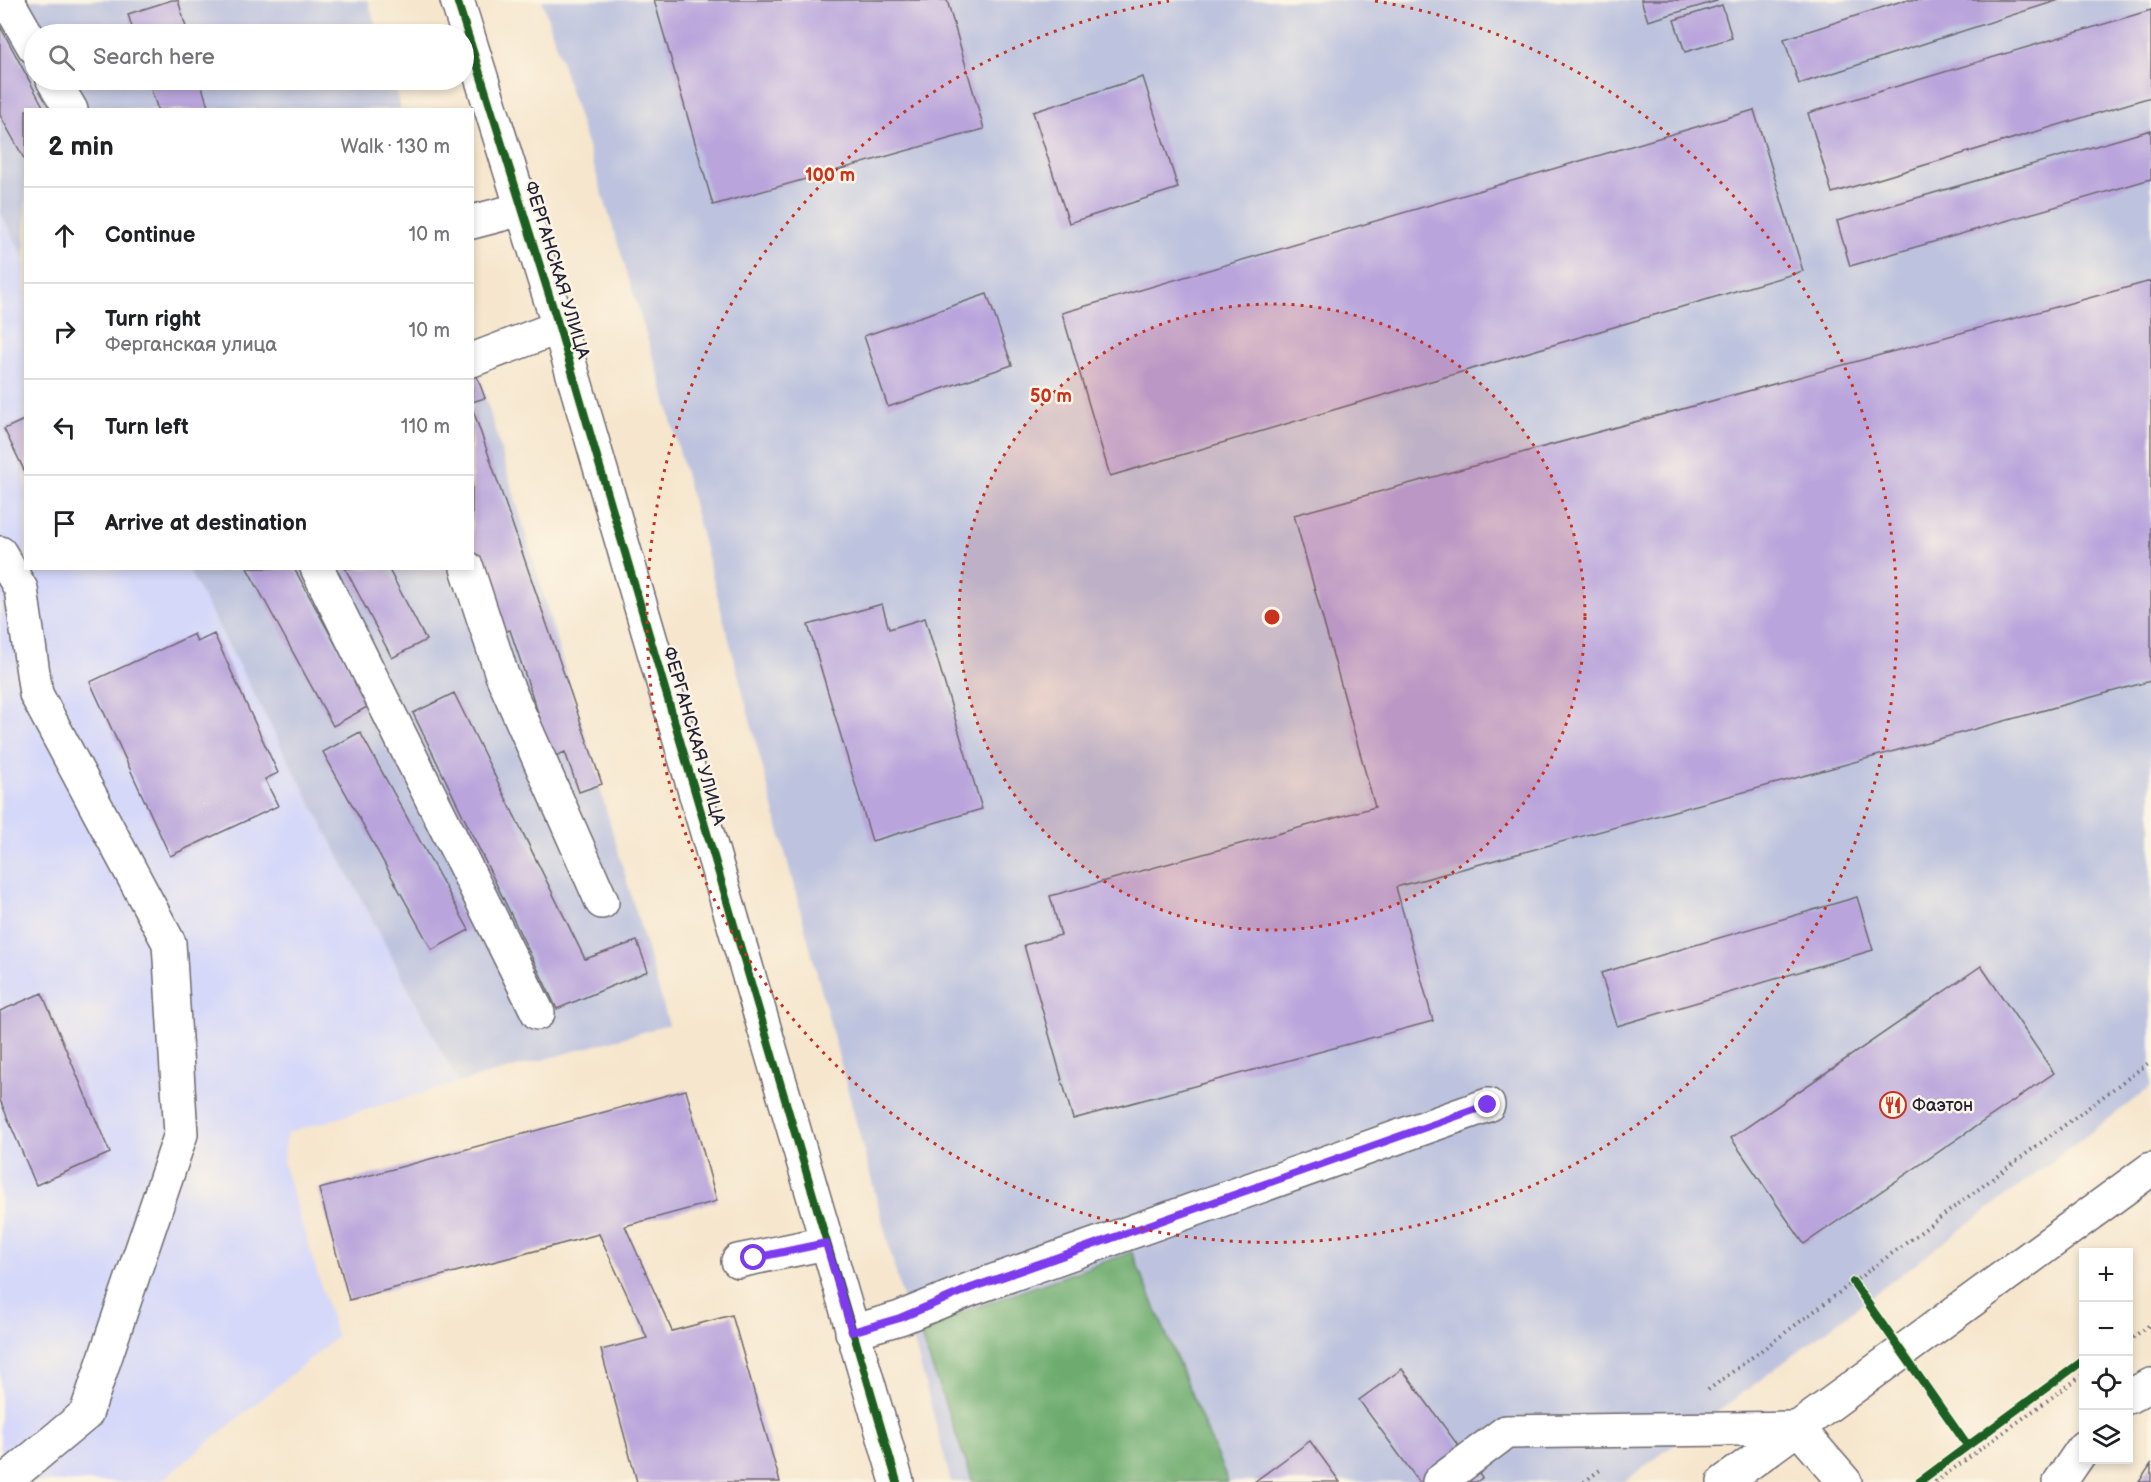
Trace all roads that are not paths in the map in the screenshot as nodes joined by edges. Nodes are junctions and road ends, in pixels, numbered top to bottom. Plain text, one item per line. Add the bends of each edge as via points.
1 (7, 0) edge
2 (457, 0) edge
3 (464, 24) edge
4 (24, 30) edge
5 (474, 55) edge
6 (59, 90) edge
7 (70, 108) edge
8 (522, 209) junction
9 (474, 221) edge
10 (559, 327) junction
11 (474, 359) edge
12 (0, 552) edge
13 (318, 570) edge
14 (468, 570) edge
15 (602, 902) dead end
16 (538, 1013) dead end
17 (1488, 1105) dead end
18 (2151, 1169) edge
19 (826, 1243) junction
20 (738, 1262) dead end
21 (852, 1332) junction
22 (2151, 1385) edge
23 (2133, 1394) edge
24 (1798, 1428) junction
25 (2079, 1454) edge
26 (4, 1482) edge
27 (897, 1482) edge
28 (1439, 1482) edge
29 (1724, 1482) edge
30 (1845, 1482) edge
31 (2060, 1482) edge

1 - 4 street
2 - 3 street, ФЕРГАНСКАЯ УЛИЦА
5 - 8 street, ФЕРГАНСКАЯ УЛИЦА
6 - 7 street
8 - 9 street
8 - 10 street, ФЕРГАНСКАЯ УЛИЦА
10 - 11 street
10 - 19 street, ФЕРГАНСКАЯ УЛИЦА
12 - 26 street via 21,589 36,694 169,943 181,1134 86,1414
13 - 16 street
14 - 15 street via 502,675
17 - 21 street
18 - 24 street
19 - 20 street
19 - 21 street, ФЕРГАНСКАЯ УЛИЦА
21 - 27 street, ФЕРГАНСКАЯ УЛИЦА
22 - 23 street
24 - 28 street via 1506,1432
24 - 29 street
24 - 30 street
25 - 31 street

